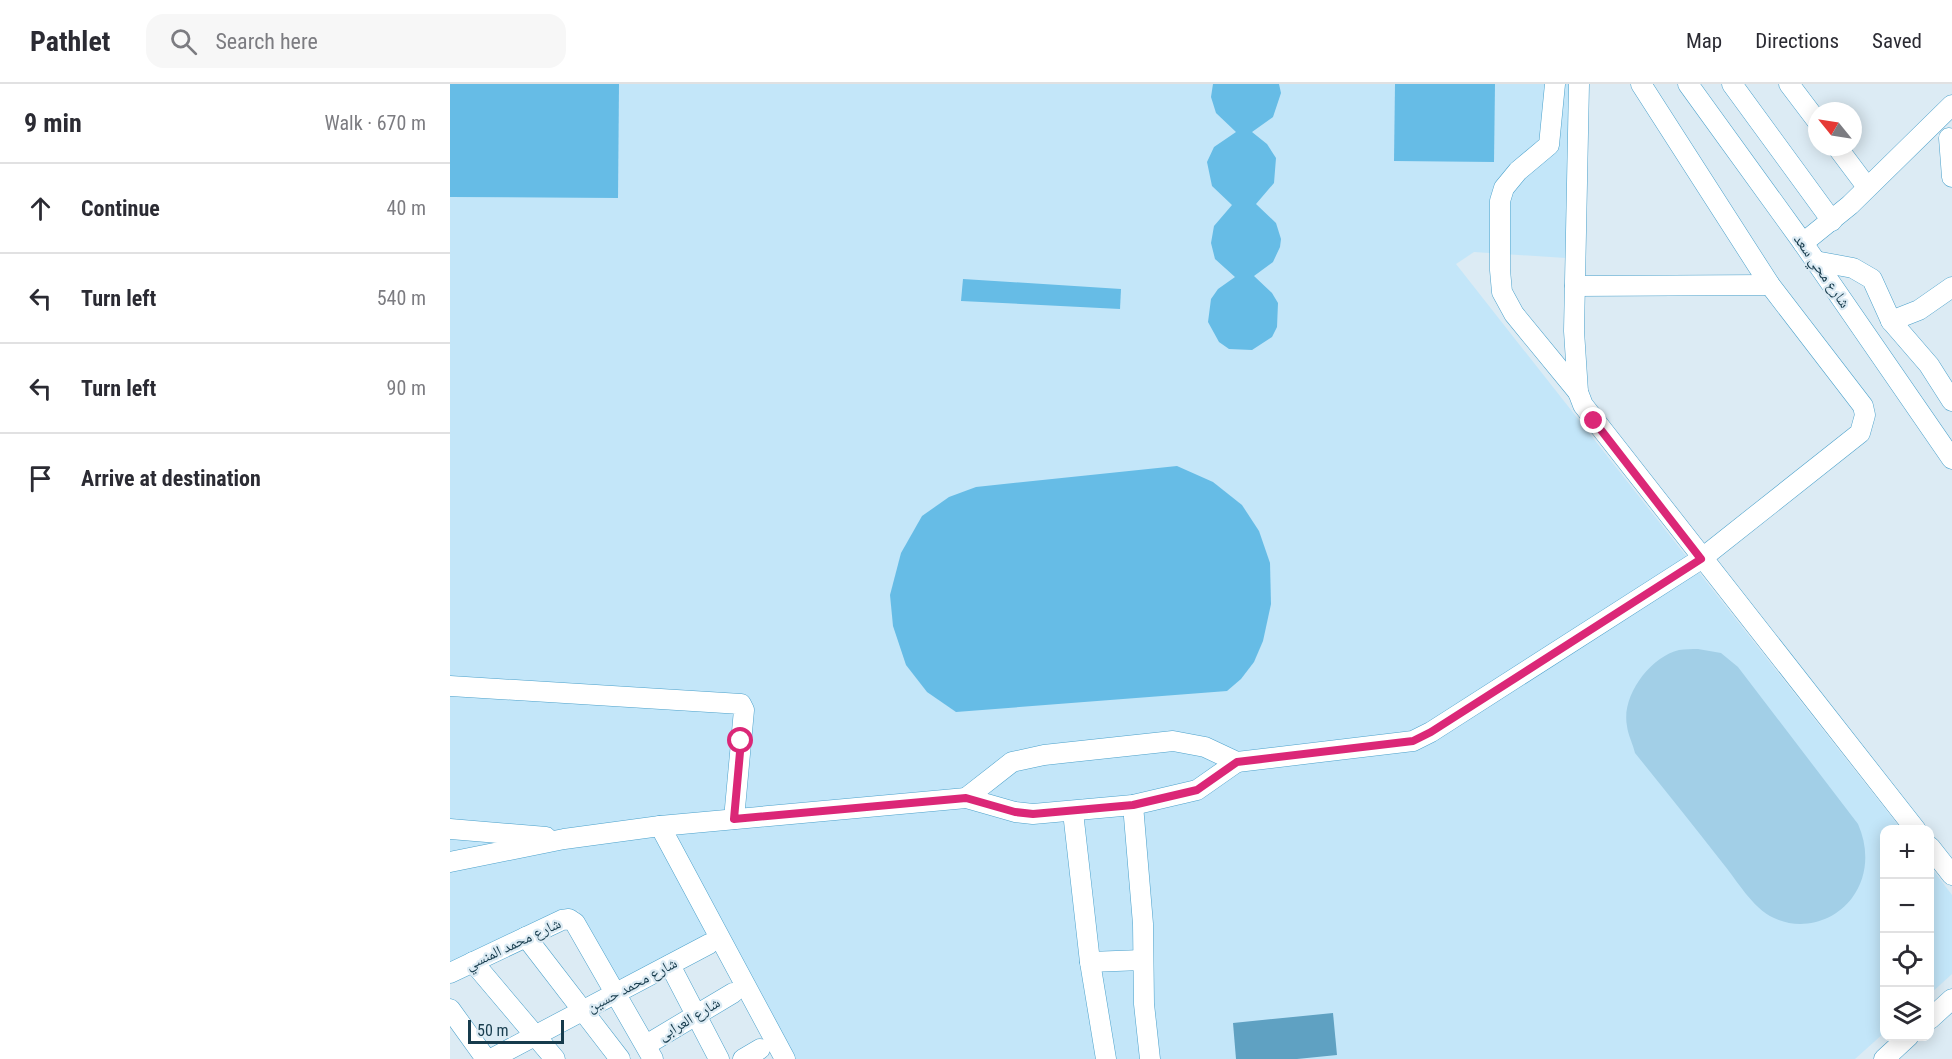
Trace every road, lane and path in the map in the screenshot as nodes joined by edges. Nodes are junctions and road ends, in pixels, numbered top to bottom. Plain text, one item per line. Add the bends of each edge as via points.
1 (1555, 84) edge
2 (1579, 84) edge
3 (1641, 84) edge
4 (1688, 84) edge
5 (1732, 84) edge
6 (1789, 84) edge
7 (1952, 105) edge
8 (1808, 109) edge
9 (1947, 131) edge
10 (1844, 156) edge
11 (1952, 177) edge
12 (1867, 187) junction
13 (1832, 221) junction
14 (1803, 243) junction
15 (1815, 261) junction
16 (1770, 285) junction
17 (1575, 286) junction
18 (1952, 287) edge
19 (1891, 321) junction
20 (1578, 392) junction
21 (1952, 400) edge
22 (1952, 459) edge
23 (1701, 559) junction
24 (450, 686) edge
25 (1237, 762) junction
26 (966, 798) junction
27 (1133, 805) junction
28 (1073, 812) junction
29 (734, 819) junction
30 (1912, 825) edge
31 (660, 826) junction
32 (450, 830) edge
33 (564, 839) junction
34 (1934, 853) edge
35 (450, 862) edge
36 (1952, 875) edge
37 (526, 937) junction
38 (709, 944) dead end
39 (1142, 960) junction
40 (473, 962) junction
41 (1090, 962) junction
42 (670, 965) junction
43 (450, 973) edge
44 (617, 993) junction
45 (733, 993) dead end
46 (1952, 999) edge
47 (450, 1009) edge
48 (583, 1010) junction
49 (1934, 1015) edge
50 (696, 1016) junction
51 (535, 1036) junction
52 (1904, 1041) edge
53 (1917, 1041) edge
54 (760, 1049) dead end
55 (649, 1052) edge
56 (486, 1059) edge
57 (491, 1059) edge
58 (555, 1059) edge
59 (620, 1059) edge
60 (718, 1059) edge
61 (743, 1059) edge
62 (785, 1059) edge
63 (1106, 1059) edge
64 (1150, 1059) edge
65 (1884, 1059) edge
66 (1907, 1059) edge

1 - 20 street via 1549,145 1510,179 1500,201 1500,270 1503,291 1514,314
2 - 17 street
3 - 16 street
4 - 14 street, شارع محي سعد
5 - 13 street
6 - 8 street
7 - 9 street
9 - 11 street
9 - 12 street
10 - 12 street
12 - 13 street
13 - 14 street
14 - 15 street, شارع محي سعد
15 - 19 street via 1863,272 1878,288
15 - 22 street, شارع محي سعد
16 - 17 street
16 - 23 street via 1863,406 1864,427
17 - 20 street
18 - 19 street via 1919,310
19 - 21 street via 1929,365
20 - 23 street via 1594,421
23 - 25 street via 1413,741
23 - 30 street
24 - 29 street via 741,704 744,710
25 - 26 street via 1205,747 1173,741 1044,755 1012,762
25 - 27 street via 1197,790
26 - 28 street via 1015,812
26 - 29 street
27 - 28 street
27 - 39 street via 1143,924
28 - 41 street
29 - 31 street
31 - 33 street
31 - 62 street
32 - 33 street
33 - 35 street
34 - 36 street
37 - 40 street, شارع محمد المنسي
37 - 44 street, شارع محمد المنسي via 569,919
37 - 48 street
38 - 42 street, شارع محمد حسين
39 - 41 street
39 - 64 street
40 - 43 street, شارع محمد المنسي
40 - 51 street
41 - 63 street
42 - 44 street, شارع محمد حسين
42 - 50 street
44 - 48 street, شارع محمد حسين
44 - 55 street
45 - 50 street, شارع العرابى
46 - 49 street
47 - 56 street
48 - 51 street, شارع محمد حسين
48 - 59 street
50 - 55 street, شارع العرابى
50 - 60 street
51 - 57 street, شارع محمد حسين
51 - 58 street
52 - 65 street
53 - 66 street
54 - 61 street

